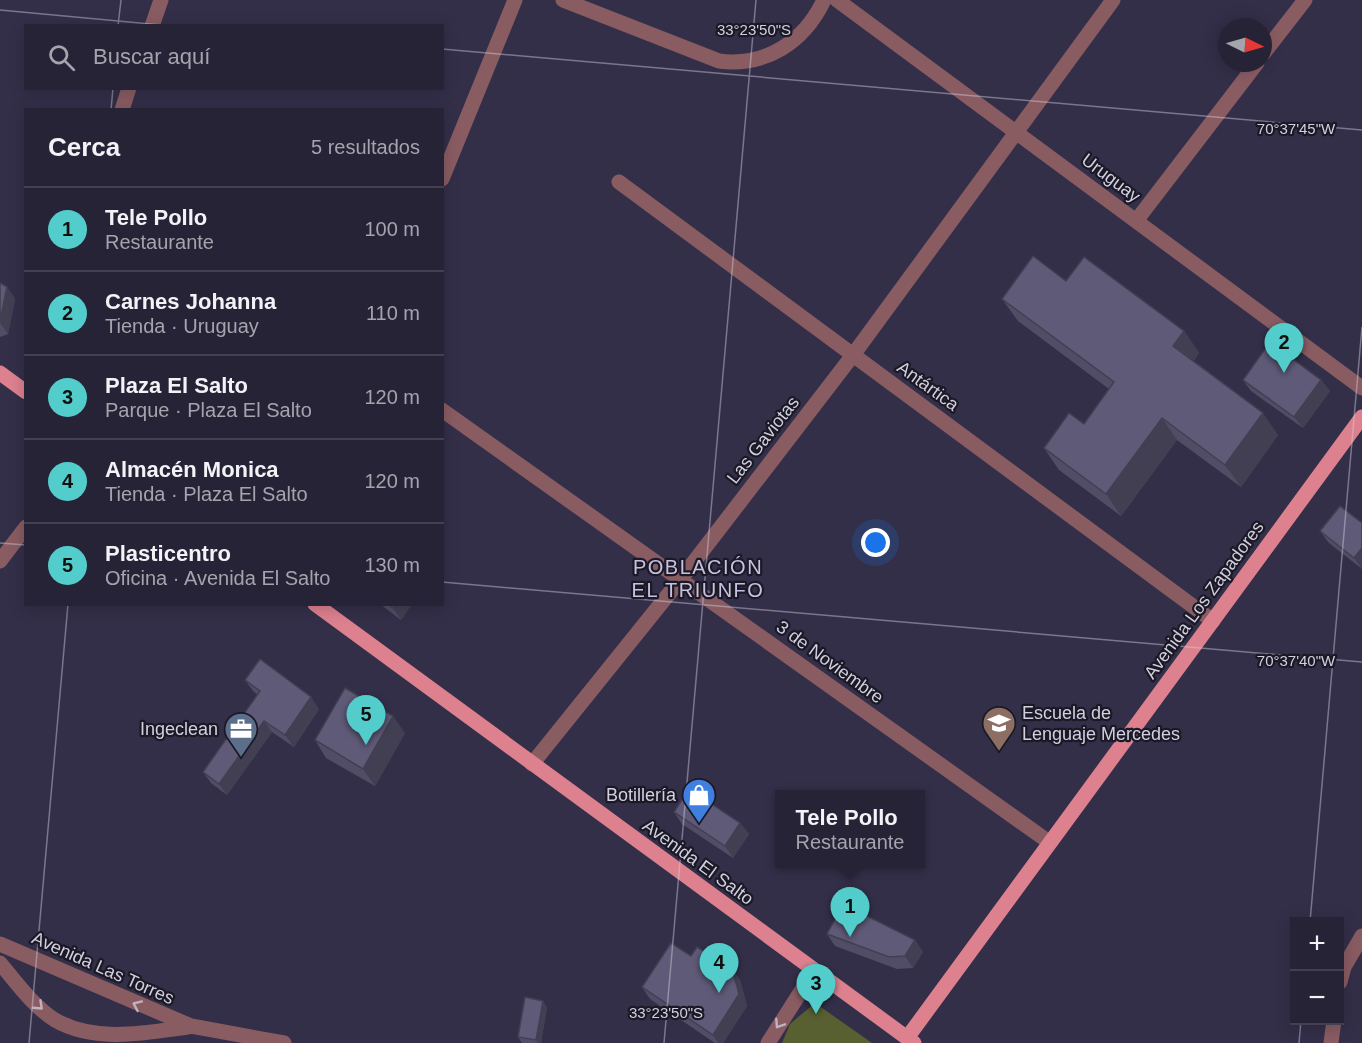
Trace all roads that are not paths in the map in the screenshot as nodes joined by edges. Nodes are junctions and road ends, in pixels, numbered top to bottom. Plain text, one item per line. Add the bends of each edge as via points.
1 (160, 0) edge
2 (515, 0) edge
3 (564, 0) edge
4 (824, 0) edge
5 (837, 0) edge
6 (1113, 0) edge
7 (1305, 0) edge
8 (153, 24) edge
9 (1272, 42) edge
10 (1250, 72) edge
11 (128, 90) edge
12 (123, 108) edge
13 (1016, 132) junction
14 (444, 174) edge
15 (619, 182) dead end
16 (1136, 221) junction
17 (853, 355) junction
18 (0, 373) edge
19 (24, 387) edge
20 (1362, 388) edge
21 (444, 411) edge
22 (1362, 417) edge
23 (24, 530) edge
24 (0, 561) edge
25 (680, 579) junction
26 (318, 606) edge
27 (1213, 621) junction
28 (532, 764) junction
29 (1049, 842) junction
30 (1362, 936) edge
31 (0, 944) edge
32 (0, 963) edge
33 (814, 971) junction
34 (1343, 971) edge
35 (1333, 1025) edge
36 (191, 1026) junction
37 (910, 1040) edge
38 (280, 1043) edge
39 (768, 1043) edge
40 (1331, 1043) edge

1 - 8 street
2 - 14 street
3 - 4 street via 719,61 735,63 760,58 789,44 809,25
5 - 13 street, Uruguay
6 - 13 street, Las Gaviotas
7 - 9 street
10 - 16 street
11 - 12 street
13 - 16 street, Uruguay
13 - 17 street, Las Gaviotas
15 - 17 street, Antártica
16 - 20 street, Uruguay
17 - 25 street, Las Gaviotas
17 - 27 street, Antártica
18 - 19 main road
21 - 25 street, 3 de Noviembre
22 - 27 main road, Avenida Los Zapadores
23 - 24 street
25 - 28 street, Las Gaviotas
25 - 29 street, 3 de Noviembre
26 - 28 main road, Avenida El Salto
27 - 29 main road, Avenida Los Zapadores
28 - 33 main road, Avenida El Salto
29 - 37 main road, Avenida Los Zapadores
30 - 34 street
36 -> 31 street, Avenida Las Torres
32 -> 36 street, Avenida Las Torres via 38,1006 73,1028 118,1035
33 - 37 main road, Avenida El Salto
33 -> 39 street
35 - 40 street
36 - 38 street, Avenida Las Torres

